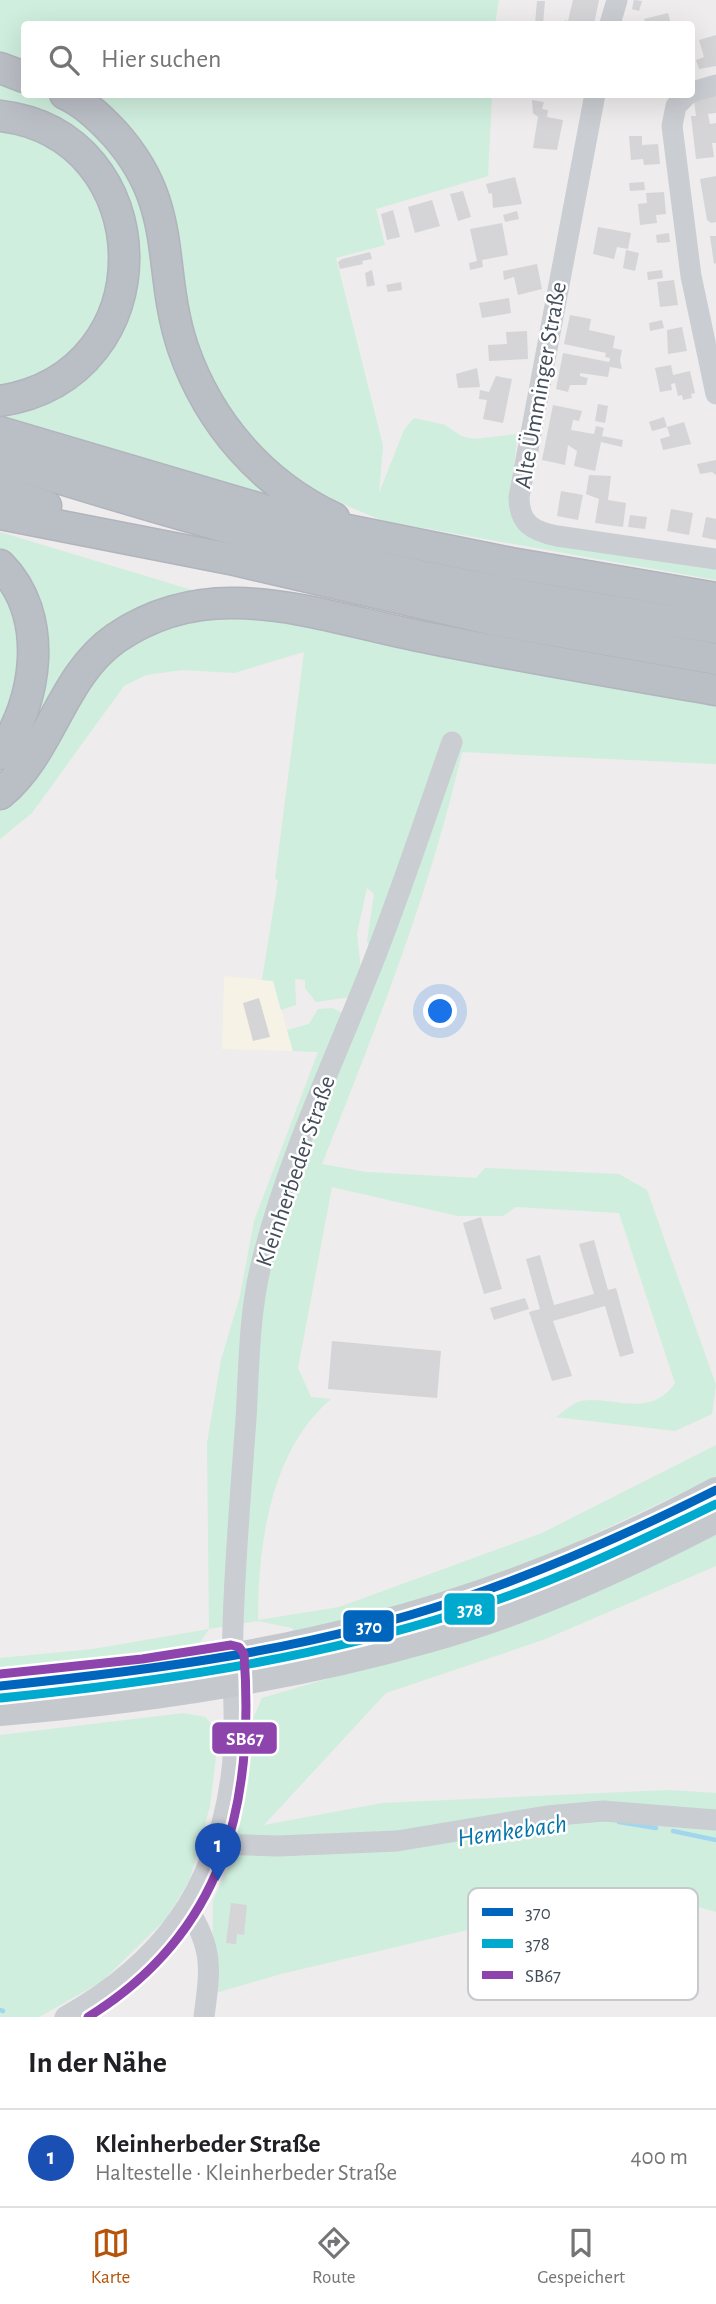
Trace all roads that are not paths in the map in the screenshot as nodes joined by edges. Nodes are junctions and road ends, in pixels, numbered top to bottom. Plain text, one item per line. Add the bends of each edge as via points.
1 (617, 0) edge
2 (611, 21) edge
3 (0, 68) edge
4 (21, 77) edge
5 (716, 85) edge
6 (695, 91) edge
7 (70, 98) edge
8 (594, 98) edge
9 (685, 98) edge
10 (0, 116) edge
11 (716, 394) edge
12 (0, 401) edge
13 (0, 432) edge
14 (0, 460) edge
15 (0, 491) edge
16 (0, 513) edge
17 (363, 531) junction
18 (230, 559) junction
19 (716, 559) edge
20 (0, 565) edge
21 (716, 598) edge
22 (716, 628) edge
23 (716, 659) edge
24 (716, 690) edge
25 (452, 742) dead end
26 (0, 754) edge
27 (0, 794) edge
28 (716, 1490) edge
29 (716, 1520) edge
30 (232, 1657) junction
31 (233, 1685) junction
32 (0, 1686) edge
33 (0, 1713) edge
34 (716, 1821) edge
35 (218, 1844) junction
36 (188, 1909) junction
37 (65, 2017) edge
38 (204, 2017) edge

1 - 2 street
3 - 4 highway
5 - 6 street
7 - 17 highway via 113,132 138,163 153,194 183,347 217,419 267,477 310,507
8 - 19 street, Alte Ümminger Straße via 519,497 522,518 527,526 556,536
9 - 11 street via 676,106 672,126 693,289
10 - 12 highway via 38,125 83,157 113,202 125,260 116,313 78,367 37,393
13 - 17 highway via 298,520
14 - 22 highway via 349,559 588,608
15 - 18 highway
16 - 18 highway
17 - 21 highway via 511,563
18 - 23 highway via 498,621
20 - 26 highway via 26,608 33,659 23,713
24 - 27 highway via 519,657 317,612 234,603 184,608 133,627 90,662 37,753
25 - 30 street, Kleinherbeder Straße via 372,965 297,1149 261,1262 247,1394
28 - 30 main road via 595,1550 461,1601 342,1635
29 - 31 main road via 582,1585 429,1640
30 - 31 street, Kleinherbeder Straße
30 - 32 main road
31 - 33 main road
31 - 35 street, Kleinherbeder Straße via 231,1776
34 - 35 street via 603,1811 397,1841
35 - 36 street, Kleinherbeder Straße
36 - 37 street, Kleinherbeder Straße via 133,1970
36 - 38 street via 205,1936 209,1977

